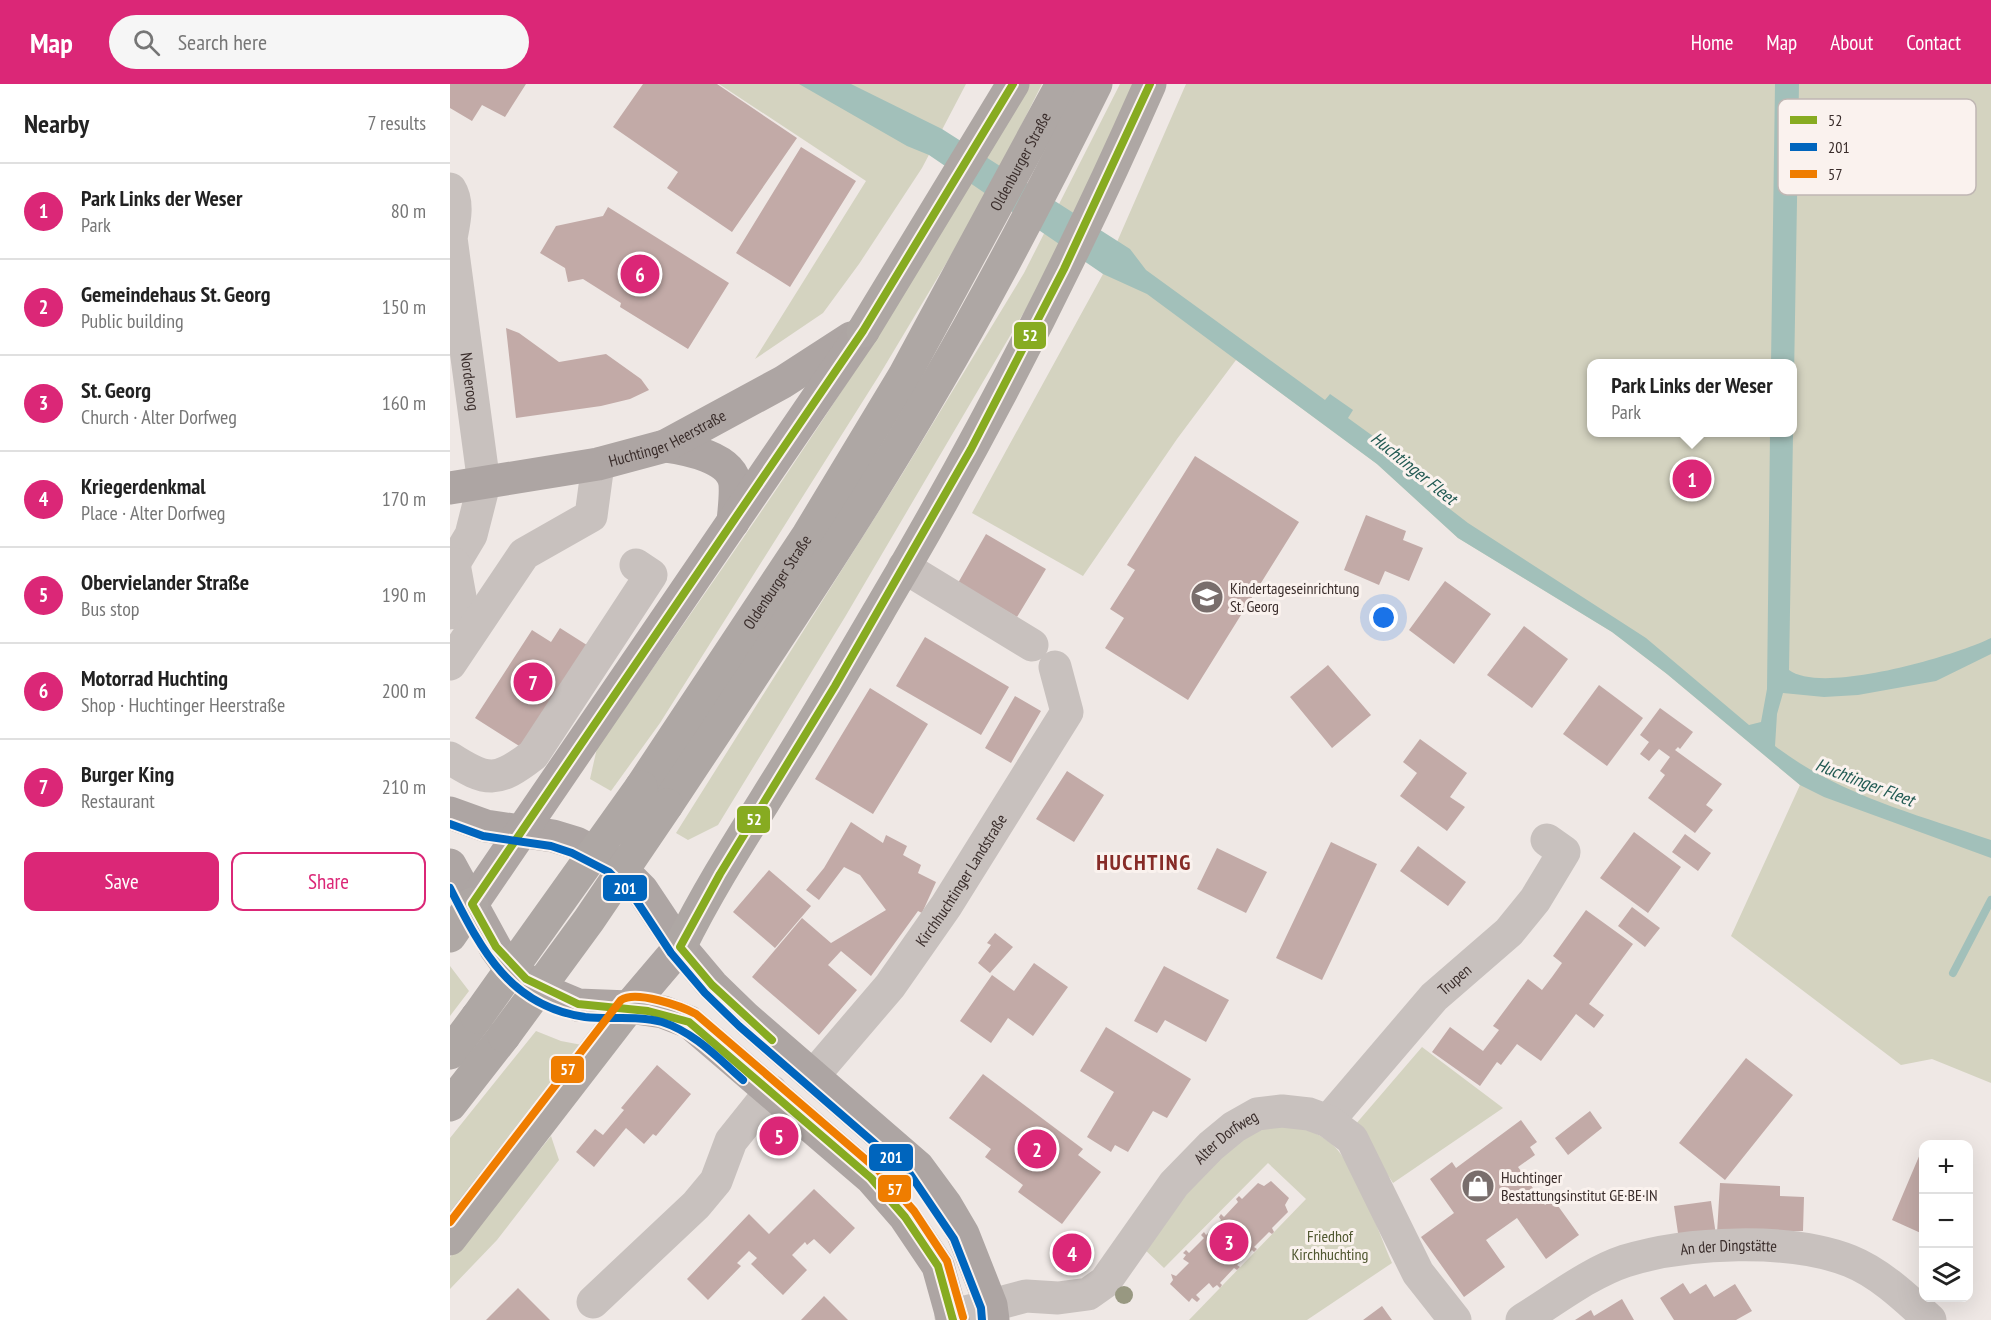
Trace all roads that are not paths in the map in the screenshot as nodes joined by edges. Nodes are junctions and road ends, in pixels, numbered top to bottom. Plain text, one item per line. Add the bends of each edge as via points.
1 (1014, 84) edge
2 (1062, 84) edge
3 (1096, 84) edge
4 (1150, 84) edge
5 (1028, 183) junction
6 (450, 189) edge
7 (453, 277) edge
8 (863, 331) junction
9 (665, 446) junction
10 (598, 464) junction
11 (484, 484) junction
12 (450, 489) edge
13 (733, 522) junction
14 (456, 552) edge
15 (636, 566) dead end
16 (904, 567) junction
17 (450, 613) edge
18 (1032, 645) dead end
19 (450, 664) edge
20 (1055, 667) dead end
21 (450, 758) edge
22 (654, 796) junction
23 (450, 813) edge
24 (524, 830) junction
25 (1547, 840) dead end
26 (450, 864) edge
27 (472, 904) junction
28 (450, 936) edge
29 (680, 947) junction
30 (629, 1007) junction
31 (450, 1053) edge
32 (813, 1076) junction
33 (771, 1090) junction
34 (450, 1105) edge
35 (1328, 1121) junction
36 (450, 1239) edge
37 (592, 1302) dead end
38 (992, 1312) edge
39 (952, 1318) edge
40 (1455, 1320) edge
41 (1522, 1320) edge
42 (1930, 1320) edge

1 - 8 highway
2 - 5 highway, Oldenburger Straße
3 - 5 highway, Oldenburger Straße
4 - 16 highway via 1089,223 1000,396
5 - 22 highway, Oldenburger Straße via 1012,214 904,376
6 - 7 street, Norderoog via 455,215 451,238
7 - 11 street, Norderoog
8 - 9 main road, Huchtinger Heerstraße via 783,382
8 - 13 main road
9 - 10 main road, Huchtinger Heerstraße
9 - 13 main road via 694,451 721,464 735,482
10 - 11 main road, Huchtinger Heerstraße
10 - 19 street via 591,516 524,554
11 - 12 main road, Huchtinger Heerstraße
11 - 14 street
13 - 24 main road
14 - 17 street via 460,597
15 - 21 street via 651,575 533,755 504,775 488,778
16 - 18 street
16 - 29 highway via 712,885
20 - 32 street, Kirchhuchtinger Landstraße via 1067,712 946,906 890,986
22 - 31 highway, Oldenburger Straße, bridge
22 - 34 highway, bridge via 589,920
23 - 24 main road via 486,826
24 - 27 main road
24 - 29 main road via 576,843 615,863 642,890
25 - 35 street, Trupen via 1564,852 1535,900 1509,932 1434,997
26 - 27 main road
27 - 28 highway
27 - 30 main road via 510,968 535,987 578,1005
29 - 30 main road
29 - 32 main road via 746,1018
30 - 33 main road via 663,1012 689,1022
30 - 36 highway
32 - 38 main road via 918,1167 963,1234
33 - 37 street via 731,1141 716,1180 696,1205
33 - 39 main road via 871,1178 905,1217 938,1266
35 - 38 street, Alter Dorfweg via 1295,1111 1257,1114 1234,1127 1174,1184 1105,1282 1088,1294 1058,1298 1026,1296
35 - 40 street, Alter Dorfweg via 1352,1139 1418,1273
38 - 39 street, Alter Dorfweg
41 - 42 street, An der Dingstätte via 1624,1262 1687,1246 1806,1250 1851,1261 1905,1297

